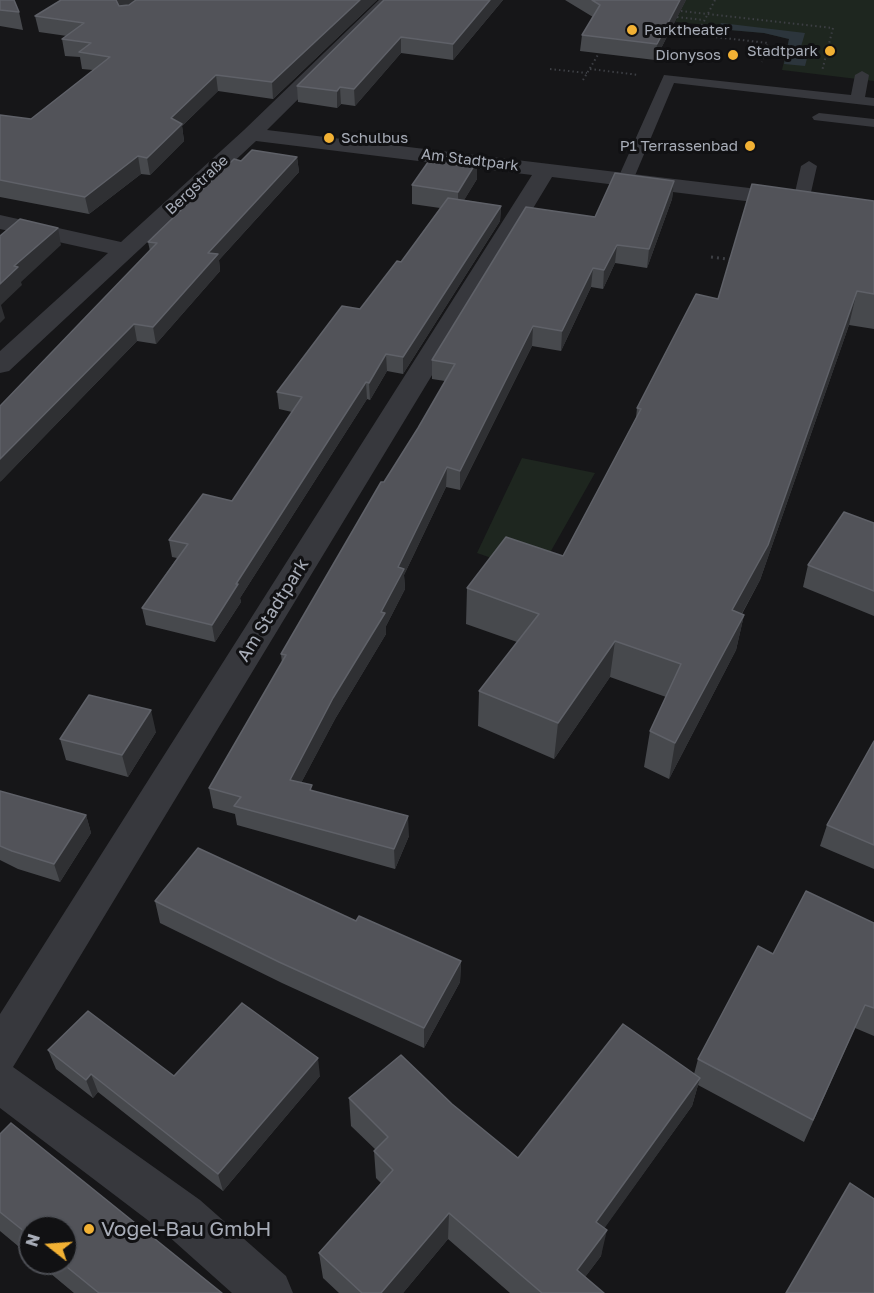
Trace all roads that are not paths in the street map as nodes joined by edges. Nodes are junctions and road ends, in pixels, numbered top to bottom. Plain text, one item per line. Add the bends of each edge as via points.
1 (389, 0) edge
2 (862, 75) dead end
3 (836, 97) junction
4 (857, 100) junction
5 (874, 102) edge
6 (874, 123) edge
7 (251, 134) junction
8 (808, 166) dead end
9 (546, 169) junction
10 (626, 178) junction
11 (801, 201) junction
12 (874, 210) edge
13 (0, 222) edge
14 (127, 250) junction
15 (0, 365) edge
16 (0, 1052) edge
17 (0, 1082) edge
18 (269, 1293) edge

1 - 7 street, Bergstraße
2 - 4 lane
3 - 4 lane
3 - 6 lane via 826,118
3 - 10 lane via 669,78
4 - 5 lane
7 - 9 street, Am Stadtpark
7 - 14 street, Bergstraße
8 - 11 lane
9 - 10 street, Am Stadtpark
9 - 16 street, Am Stadtpark
10 - 11 street, Am Stadtpark
11 - 12 street, Am Stadtpark
13 - 14 street
14 - 15 street, Bergstraße
17 - 18 street via 183,1217

